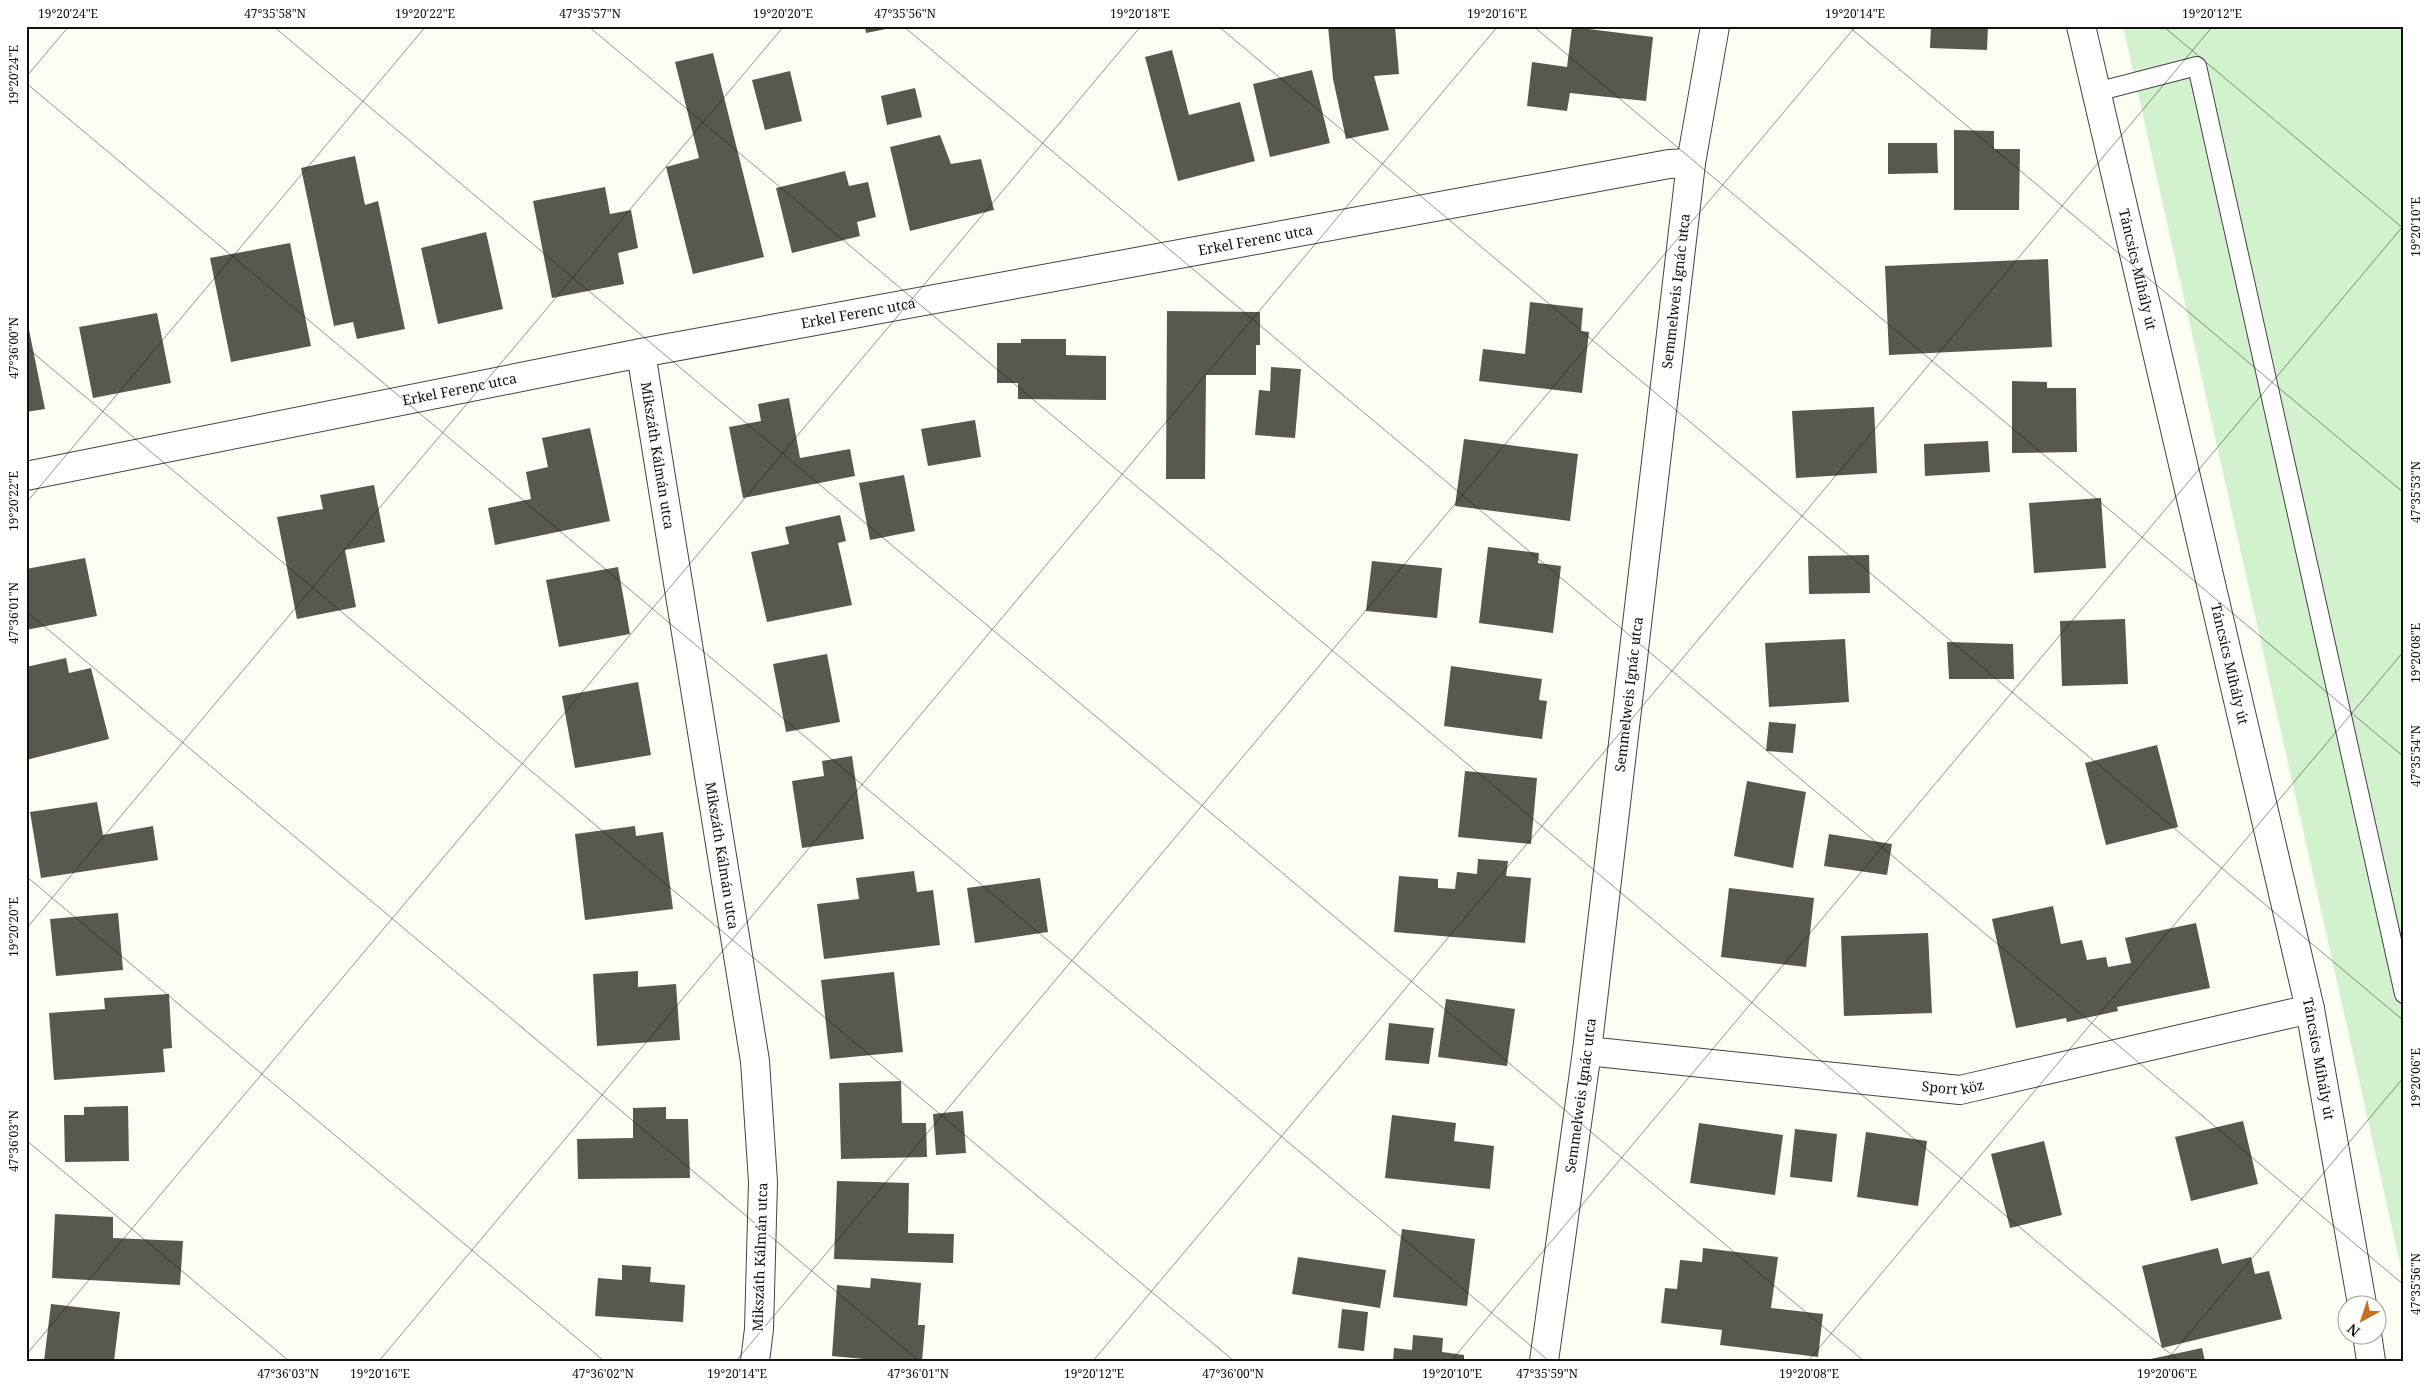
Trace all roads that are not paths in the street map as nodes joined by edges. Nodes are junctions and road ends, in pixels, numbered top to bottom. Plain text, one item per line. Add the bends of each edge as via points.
1 (1715, 26) edge
2 (2081, 26) edge
3 (2096, 92) junction
4 (1691, 163) junction
5 (641, 353) junction
6 (26, 476) edge
7 (2404, 994) edge
8 (2310, 1009) junction
9 (1587, 1051) junction
10 (2360, 1294) edge
11 (2369, 1344) edge
12 (754, 1361) edge
13 (1544, 1361) edge
14 (2372, 1361) edge

1 - 4 street, Semmelweis Ignác utca
2 - 3 street, Táncsics Mihály út
3 - 7 lane via 2197,66
3 - 8 street, Táncsics Mihály út
4 - 5 street, Erkel Ferenc utca via 1660,166
4 - 9 street, Semmelweis Ignác utca
5 - 6 street, Erkel Ferenc utca
5 - 12 street, Mikszáth Kálmán utca via 755,1061 763,1182 759,1329
8 - 9 street, Sport köz via 1960,1090
8 - 10 street, Táncsics Mihály út
9 - 13 street, Semmelweis Ignác utca
11 - 14 street

